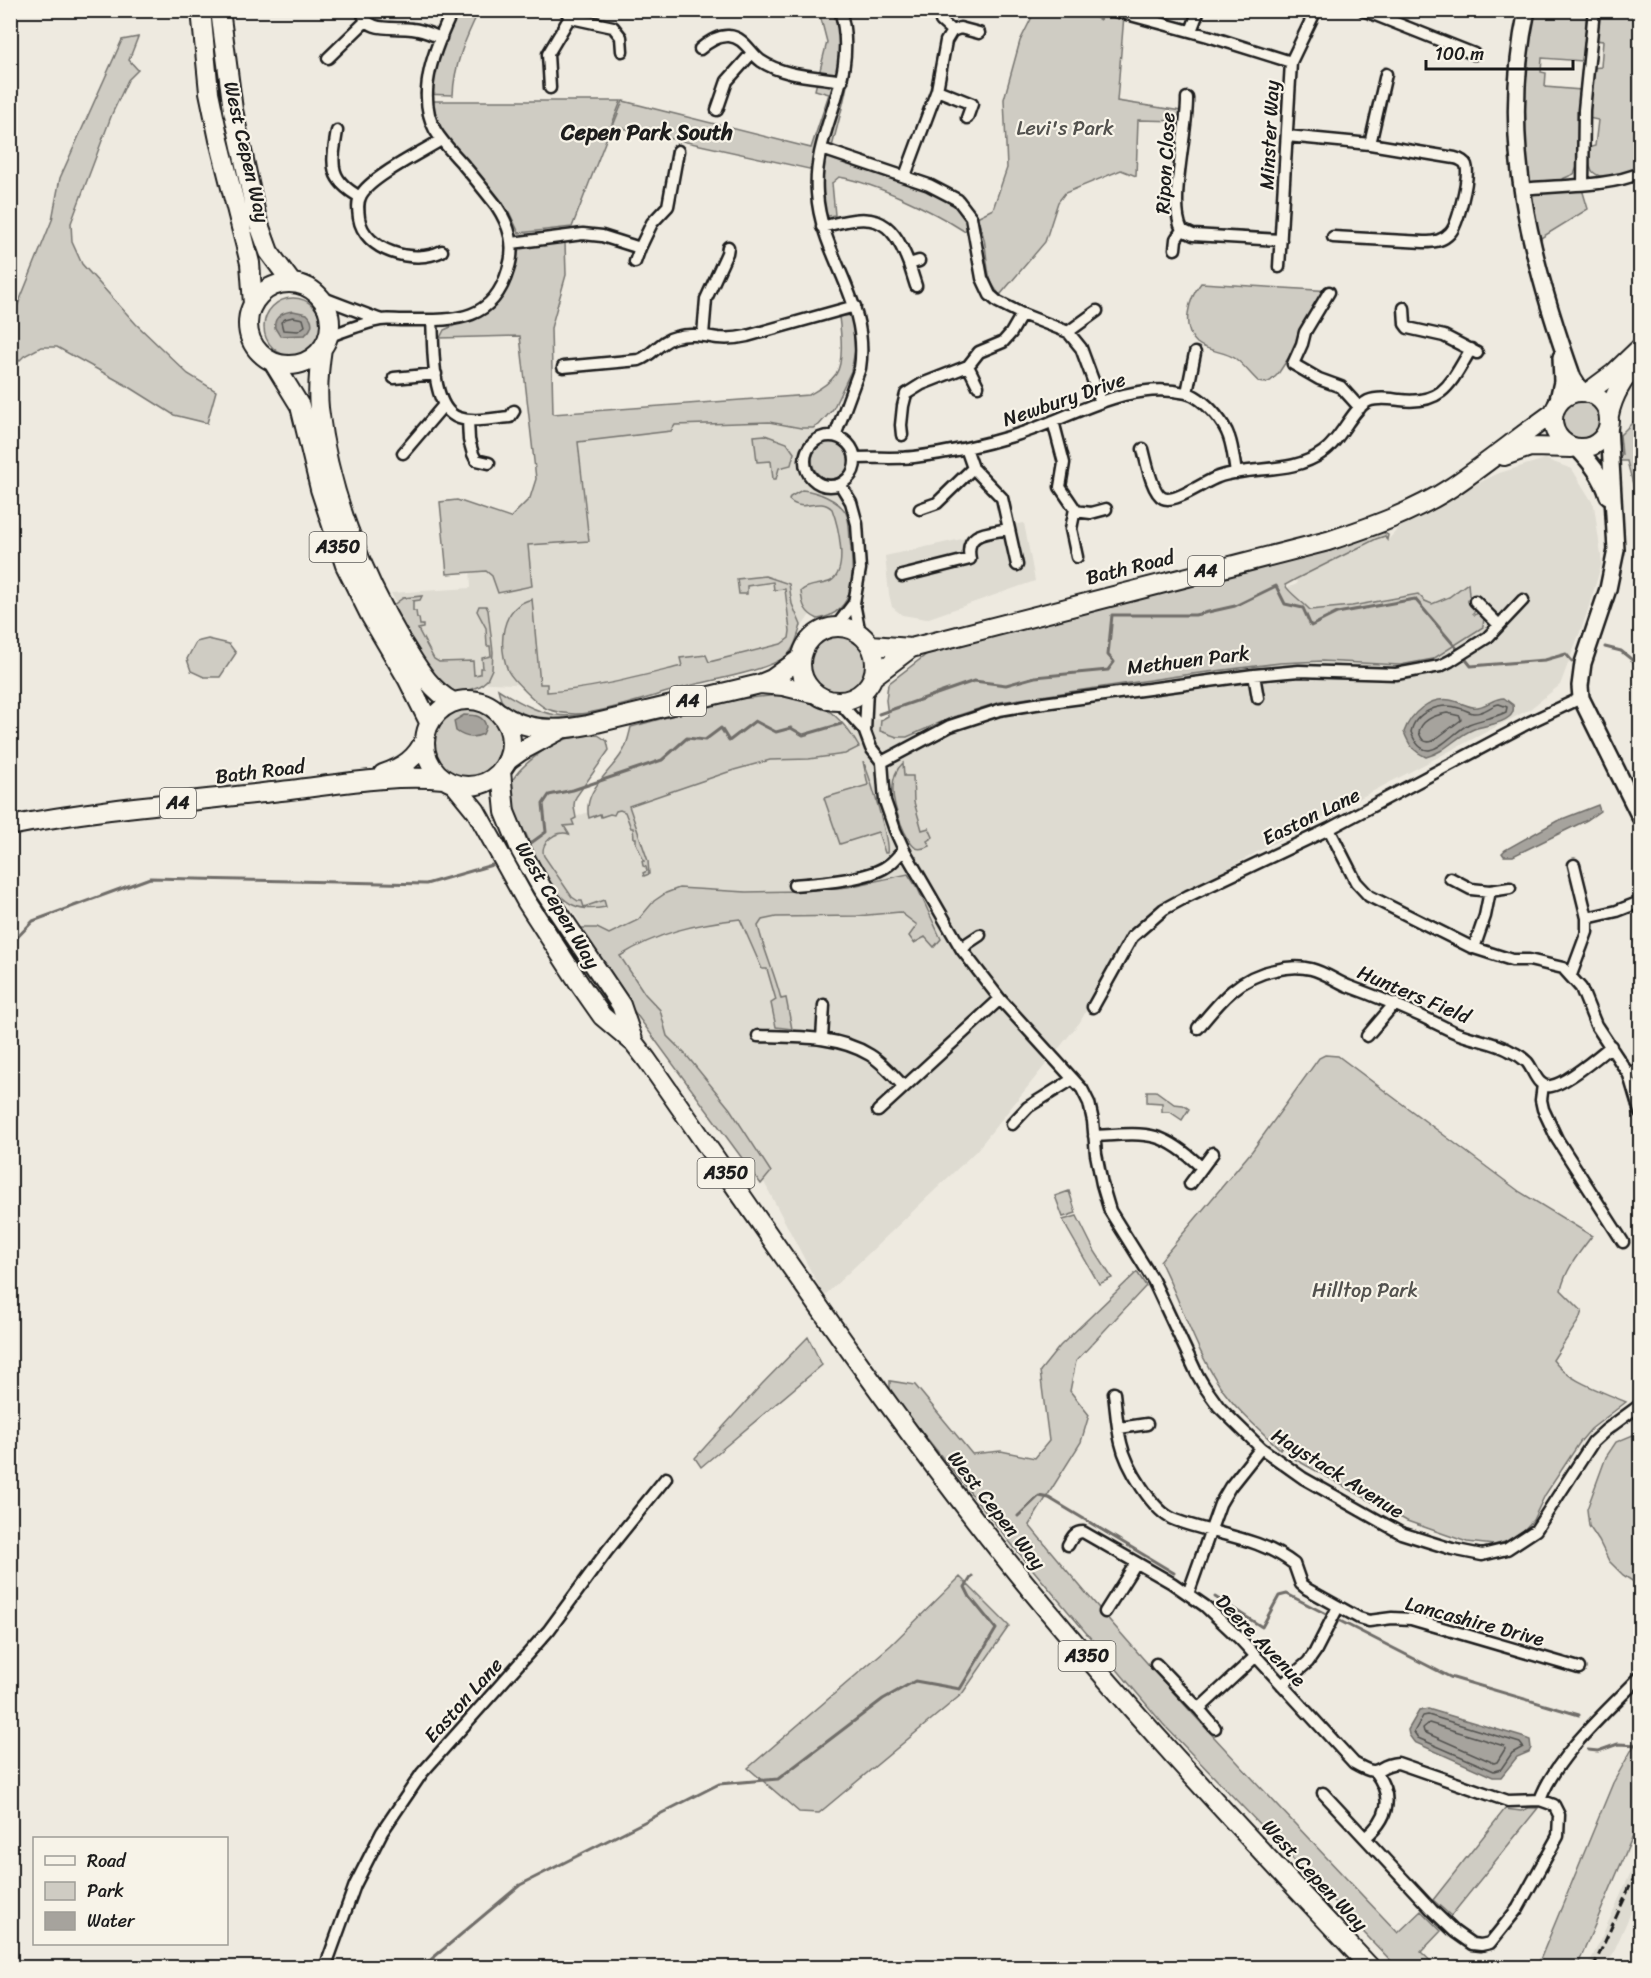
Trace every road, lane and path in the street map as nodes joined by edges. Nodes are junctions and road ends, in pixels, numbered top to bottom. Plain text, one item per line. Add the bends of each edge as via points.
1 (201, 10) edge
2 (220, 10) edge
3 (453, 10) edge
4 (840, 10) edge
5 (1112, 10) edge
6 (1199, 10) edge
7 (1316, 10) edge
8 (1363, 10) edge
9 (1527, 10) edge
10 (1594, 10) edge
11 (568, 14) edge
12 (364, 16) edge
13 (941, 21) dead end
14 (952, 32) junction
15 (1191, 32) junction
16 (980, 33) dead end
17 (441, 38) junction
18 (700, 49) dead end
19 (622, 51) dead end
20 (752, 53) junction
21 (1467, 54) dead end
22 (328, 58) dead end
23 (1291, 62) junction
24 (842, 81) junction
25 (1388, 81) dead end
26 (550, 88) dead end
27 (937, 90) junction
28 (1186, 98) dead end
29 (717, 110) dead end
30 (967, 118) dead end
31 (337, 131) dead end
32 (1287, 136) junction
33 (441, 140) junction
34 (1370, 144) junction
35 (822, 149) junction
36 (678, 151) dead end
37 (1641, 173) edge
38 (905, 176) junction
39 (1583, 184) junction
40 (1522, 189) junction
41 (360, 197) junction
42 (822, 227) junction
43 (1182, 230) junction
44 (1340, 234) dead end
45 (1281, 240) junction
46 (512, 243) junction
47 (728, 247) dead end
48 (640, 248) junction
49 (1175, 249) dead end
50 (442, 251) dead end
51 (635, 262) dead end
52 (1279, 267) dead end
53 (292, 283) junction
54 (916, 286) dead end
55 (1329, 292) dead end
56 (318, 296) junction
57 (253, 304) junction
58 (855, 306) junction
59 (1404, 308) dead end
60 (1097, 311) dead end
61 (1022, 314) junction
62 (381, 320) junction
63 (432, 320) junction
64 (1068, 332) junction
65 (703, 336) junction
66 (1560, 340) junction
67 (324, 342) junction
68 (1641, 348) edge
69 (1195, 353) dead end
70 (1641, 357) edge
71 (273, 362) junction
72 (968, 366) junction
73 (563, 367) dead end
74 (436, 374) junction
75 (394, 378) dead end
76 (978, 386) dead end
77 (1585, 392) junction
78 (1187, 393) junction
79 (1101, 402) junction
80 (443, 406) junction
81 (1360, 408) junction
82 (1555, 409) junction
83 (513, 416) dead end
84 (468, 420) junction
85 (1053, 421) junction
86 (1609, 421) junction
87 (898, 428) dead end
88 (835, 436) junction
89 (966, 448) junction
90 (1574, 448) junction
91 (1143, 449) dead end
92 (403, 453) dead end
93 (855, 458) junction
94 (1486, 462) junction
95 (489, 463) dead end
96 (973, 468) junction
97 (1236, 473) junction
98 (840, 484) junction
99 (920, 509) dead end
100 (1106, 509) dead end
101 (1075, 511) junction
102 (1613, 513) junction
103 (1009, 529) junction
104 (1077, 557) dead end
105 (1017, 565) dead end
106 (902, 576) dead end
107 (1523, 600) dead end
108 (1475, 601) dead end
109 (854, 603) junction
110 (1498, 624) junction
111 (835, 628) junction
112 (866, 639) junction
113 (911, 648) junction
114 (801, 658) junction
115 (1254, 675) junction
116 (870, 682) junction
117 (760, 684) junction
118 (812, 693) junction
119 (1258, 698) dead end
120 (1581, 698) junction
121 (838, 701) junction
122 (453, 702) junction
123 (500, 713) junction
124 (560, 730) junction
125 (427, 731) junction
126 (865, 732) junction
127 (882, 762) junction
128 (504, 766) junction
129 (373, 778) junction
130 (449, 781) junction
131 (1641, 817) edge
132 (10, 826) edge
133 (1329, 829) junction
134 (904, 850) junction
135 (1574, 865) dead end
136 (1450, 878) dead end
137 (794, 885) dead end
138 (1510, 888) dead end
139 (1490, 891) junction
140 (1641, 902) edge
141 (1587, 918) junction
142 (980, 935) dead end
143 (1474, 948) junction
144 (962, 950) junction
145 (1571, 975) junction
146 (1000, 999) junction
147 (1395, 1003) junction
148 (824, 1005) dead end
149 (1093, 1007) dead end
150 (1198, 1028) dead end
151 (758, 1035) dead end
152 (1367, 1036) dead end
153 (822, 1039) junction
154 (634, 1043) junction
155 (1611, 1046) junction
156 (1641, 1068) edge
157 (1629, 1075) junction
158 (1073, 1079) junction
159 (1543, 1085) junction
160 (904, 1087) junction
161 (878, 1111) dead end
162 (1641, 1112) edge
163 (1012, 1124) dead end
164 (1094, 1136) junction
165 (1213, 1153) dead end
166 (1202, 1168) junction
167 (1190, 1184) dead end
168 (1623, 1242) dead end
169 (1114, 1393) dead end
170 (1641, 1405) edge
171 (1147, 1424) dead end
172 (1119, 1428) junction
173 (1261, 1448) junction
174 (666, 1478) dead end
175 (1211, 1530) junction
176 (1068, 1545) dead end
177 (1136, 1563) junction
178 (1188, 1594) junction
179 (1338, 1607) junction
180 (1105, 1612) dead end
181 (1256, 1656) junction
182 (1156, 1664) dead end
183 (1579, 1668) dead end
184 (1641, 1677) edge
185 (1282, 1685) junction
186 (1199, 1708) junction
187 (1215, 1728) dead end
188 (1375, 1772) junction
189 (1323, 1793) dead end
190 (1540, 1800) junction
191 (1365, 1838) junction
192 (325, 1968) edge
193 (1371, 1968) edge

1 - 57 main road, West Cepen Way via 209,92 250,263
2 - 53 main road, West Cepen Way via 235,120 257,219 269,252
3 - 17 street
4 - 24 street via 846,46
5 - 15 street
6 - 15 street
7 - 23 street, Minster Way
8 - 21 street
9 - 40 main road via 1516,91
10 - 39 street via 1584,110
11 - 19 street via 613,27 621,37
11 - 26 street via 548,54
12 - 17 street via 376,27 420,30
12 - 22 street
13 - 14 street
14 - 16 street via 960,28
14 - 27 street via 946,41
15 - 23 street
17 - 33 street via 427,91 429,114
18 - 20 street via 713,39 728,36 744,43
20 - 24 street via 782,71
20 - 29 street via 727,81
23 - 32 street, Minster Way
24 - 35 street
25 - 34 street
27 - 30 street via 972,104
27 - 38 street
28 - 43 street, Ripon Close via 1178,191
31 - 41 street via 334,171 342,185
32 - 34 street
32 - 45 street, Minster Way
33 - 41 street via 377,179
33 - 46 street via 496,205
34 - 44 street via 1455,158 1470,165 1456,223 1444,238 1434,242
35 - 38 street
35 - 42 street via 816,181
36 - 48 street via 668,206 652,223
37 - 39 street
38 - 61 street via 950,194 966,208 974,228 985,286 998,302
39 - 40 street
40 - 66 main road via 1540,279
41 - 50 street via 359,221 371,241 404,255 424,256
42 - 54 street via 848,220 876,221 898,238 914,262
42 - 58 street
43 - 45 street, Ripon Close via 1193,235
43 - 49 street, Ripon Close
45 - 52 street, Minster Way
46 - 48 street via 583,234
46 - 63 street via 507,277 490,303 462,318
47 - 65 street via 729,260 706,299
48 - 51 street
53 - 56 main road via 311,289
53 - 57 main road via 269,288
55 - 81 street via 1289,367 1341,387
56 - 62 street
56 - 67 main road via 329,315
57 - 71 main road via 249,314 250,337 263,356
58 - 65 street via 747,336
58 - 88 street via 862,356
59 - 81 street via 1408,328 1444,336 1474,351 1449,385 1432,398 1416,402 1374,399
60 - 64 street
61 - 64 street
61 - 72 street via 1008,338 979,352
62 - 63 street
62 - 67 street
63 - 74 street
64 - 79 street via 1082,348
65 - 73 street via 672,338 643,358 579,361
66 - 77 main road via 1573,378
66 - 82 main road via 1562,382
67 - 71 main road via 314,356 294,364
67 - 122 main road, A350 via 318,397 322,428 353,540 411,655 432,687
68 - 77 main road
69 - 78 street
70 - 86 main road via 1612,400
71 - 125 main road, A350 via 300,406 320,489 345,565 425,710
72 - 76 street
72 - 87 street via 912,388 906,394
74 - 75 street
74 - 80 street
77 - 82 main road via 1572,393
77 - 86 main road via 1600,399
78 - 79 street, Newbury Drive via 1140,392
78 - 97 street via 1221,422 1229,436
79 - 85 street, Newbury Drive
80 - 84 street via 450,414
80 - 92 street
81 - 97 street via 1335,441 1313,459 1292,466
82 - 90 main road via 1555,432
82 - 94 main road, Bath Road / A4
83 - 84 street
84 - 95 street via 472,454 476,460
85 - 89 street, Newbury Drive
85 - 101 street via 1064,464 1060,487
86 - 90 main road via 1606,434 1596,444
86 - 102 main road
88 - 93 street via 850,446
88 - 98 street via 814,442 804,461 814,481 829,487
89 - 93 street, Newbury Drive via 913,457
89 - 96 street
90 - 94 main road, Bath Road / A4 via 1530,447
90 - 102 main road via 1604,480
91 - 97 street via 1155,489 1164,499
93 - 98 street via 852,473
94 - 113 main road, Bath Road / A4 via 1451,488 1413,508 1328,541
96 - 99 street via 937,503
96 - 103 street via 1002,498
98 - 109 street via 851,502 859,532 860,568
100 - 101 street via 1091,513
101 - 104 street via 1071,529
102 - 120 main road via 1613,570 1582,663
103 - 105 street
103 - 106 street via 974,538 969,546 970,559
107 - 110 street, Methuen Park
108 - 110 street
109 - 111 street
109 - 112 street
110 - 115 street, Methuen Park via 1488,637 1440,666 1396,674 1299,671
111 - 112 main road via 850,629
111 - 114 main road, A4 via 811,638
112 - 113 main road, Bath Road
112 - 116 main road via 874,655
113 - 116 main road, Bath Road / A4
114 - 117 main road, A4
114 - 118 main road via 804,680
115 - 119 street
115 - 127 street, Methuen Park via 999,710 950,726
116 - 121 main road, A4 via 859,696
116 - 126 street
117 - 118 main road, A4
117 - 124 main road, A4
118 - 121 main road, A4
120 - 131 main road
120 - 133 street, Easton Lane
121 - 126 street
122 - 123 main road via 472,699
122 - 125 main road via 436,713
123 - 124 main road, A4 via 512,722
123 - 128 main road via 511,736
124 - 128 main road, A4 via 521,751
125 - 129 main road, Bath Road / A4 via 410,761
125 - 130 main road via 429,762
126 - 127 street
127 - 134 street via 885,801
128 - 130 main road via 490,780 478,785
128 - 154 main road, West Cepen Way / A350 via 506,812 521,851 621,1005
129 - 130 main road, Bath Road / A4
129 - 132 main road, Bath Road / A4
130 - 154 main road, West Cepen Way / A350 via 476,811 526,901 602,1016
133 - 143 street via 1356,882 1369,896
133 - 149 street, Easton Lane via 1164,909 1132,937
134 - 137 street via 878,871
134 - 144 street
135 - 141 street
136 - 139 street via 1471,889
138 - 139 street
139 - 143 street
140 - 141 street
141 - 145 street via 1587,932
142 - 144 street
143 - 145 street via 1512,960 1563,968
144 - 146 street
145 - 155 street
146 - 158 street
146 - 160 street
147 - 150 street, Hunters Field via 1311,969 1291,966 1261,973 1240,984
147 - 152 street
147 - 159 street, Hunters Field via 1461,1035 1513,1052 1527,1062
148 - 153 street
151 - 153 street
153 - 160 street via 871,1056
154 - 193 main road, West Cepen Way / A350 via 883,1398 1007,1560 1125,1700
155 - 157 street
155 - 159 street via 1562,1082
156 - 157 street
157 - 162 street
158 - 163 street via 1028,1107
158 - 164 street, Haystack Avenue via 1089,1103
159 - 168 street via 1543,1110 1557,1139
160 - 161 street
164 - 166 street via 1157,1136
164 - 173 street, Haystack Avenue via 1110,1211 1153,1280 1197,1374 1219,1407
165 - 166 street
166 - 167 street
169 - 172 street, Lancashire Drive
170 - 173 street, Haystack Avenue via 1606,1430 1584,1453 1536,1530 1507,1549 1482,1555 1401,1533 1303,1478
171 - 172 street
172 - 175 street, Lancashire Drive via 1129,1462 1159,1509 1175,1520
173 - 175 street via 1230,1487
174 - 192 street, Easton Lane via 549,1630 422,1773 382,1832 355,1885
175 - 178 street
175 - 179 street, Lancashire Drive via 1246,1539 1291,1562 1301,1584
176 - 177 street, Deere Avenue via 1073,1535 1083,1532
177 - 178 street, Deere Avenue
177 - 180 street
178 - 181 street, Deere Avenue
179 - 183 street, Lancashire Drive via 1369,1620 1411,1618
179 - 185 street via 1316,1652
181 - 185 street, Deere Avenue
181 - 186 street
182 - 186 street
184 - 190 street via 1583,1734
185 - 188 street, Deere Avenue via 1341,1751 1354,1763
186 - 187 street
188 - 190 street via 1389,1764 1410,1766 1508,1801
188 - 191 street via 1388,1796 1380,1824
189 - 191 street
190 - 191 street via 1554,1805 1558,1836 1518,1908 1486,1944 1472,1944 1461,1937

